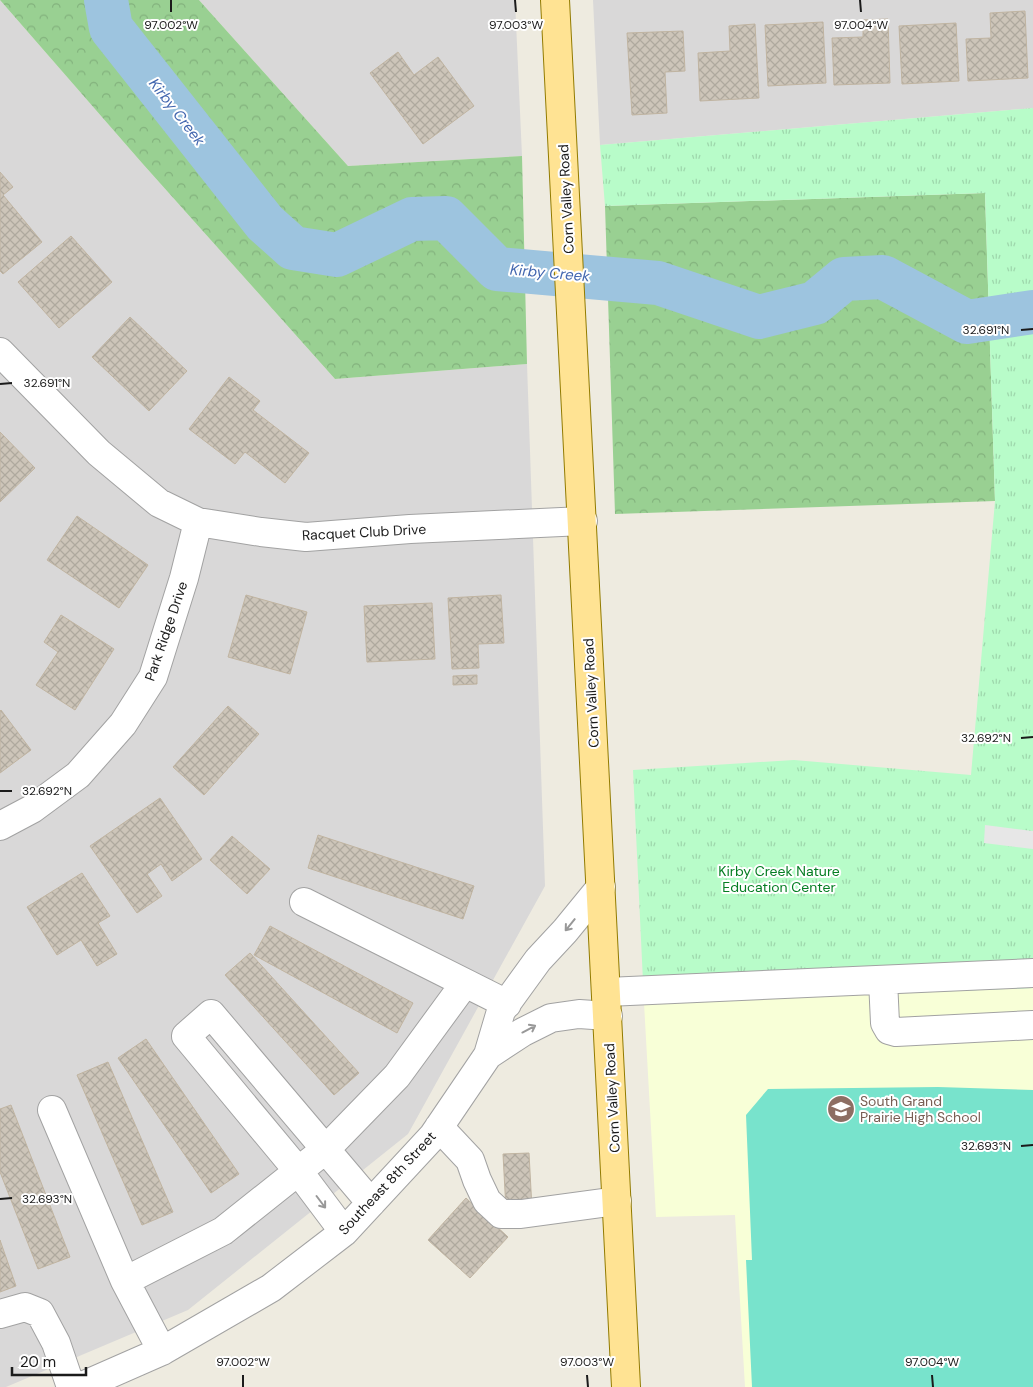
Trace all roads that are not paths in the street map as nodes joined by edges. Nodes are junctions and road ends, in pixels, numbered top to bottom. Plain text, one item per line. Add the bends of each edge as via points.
1 (555, 0) edge
2 (0, 352) edge
3 (583, 521) junction
4 (198, 522) junction
5 (0, 826) edge
6 (601, 887) junction
7 (304, 902) dead end
8 (1033, 973) edge
9 (883, 980) junction
10 (465, 984) junction
11 (507, 1004) junction
12 (607, 1004) junction
13 (1033, 1025) edge
14 (488, 1055) junction
15 (52, 1110) dead end
16 (439, 1127) junction
17 (326, 1149) junction
18 (299, 1172) junction
19 (617, 1201) junction
20 (371, 1203) junction
21 (344, 1232) junction
22 (125, 1281) junction
23 (0, 1314) edge
24 (162, 1351) junction
25 (70, 1387) edge
26 (80, 1387) edge
27 (626, 1387) edge

1 - 3 main road, Corn Valley Road
2 - 4 street, Racquet Club Drive via 100,453 159,503
3 - 4 street, Racquet Club Drive via 306,537
3 - 6 main road, Corn Valley Road
4 - 5 street, Park Ridge Drive via 153,677 123,724 78,775 32,809
6 -> 11 street, Southeast 8th Street via 538,960
6 - 12 main road, Corn Valley Road
7 - 10 street
8 - 9 street, Southeast 8th Street
9 - 12 street, Southeast 8th Street
9 - 13 street via 885,1023 889,1030
10 - 11 street
10 - 17 street via 397,1076
11 - 14 street, Southeast 8th Street via 501,1011
14 -> 12 street, Southeast 8th Street via 522,1032 551,1018 580,1014
12 - 19 main road, Corn Valley Road
14 - 16 street, Southeast 8th Street
15 - 22 street
16 - 19 street via 470,1160 487,1201 501,1214
16 - 20 street, Southeast 8th Street
17 - 18 street
17 - 18 street via 211,1014 186,1036
17 - 20 street
18 -> 21 street
18 - 22 street via 223,1232
19 - 27 main road, Corn Valley Road
20 - 21 street, Southeast 8th Street
21 - 24 street, Southeast 8th Street via 271,1288
22 - 24 street
23 - 25 street via 25,1308 40,1313 56,1342
24 - 26 street, Southeast 8th Street

